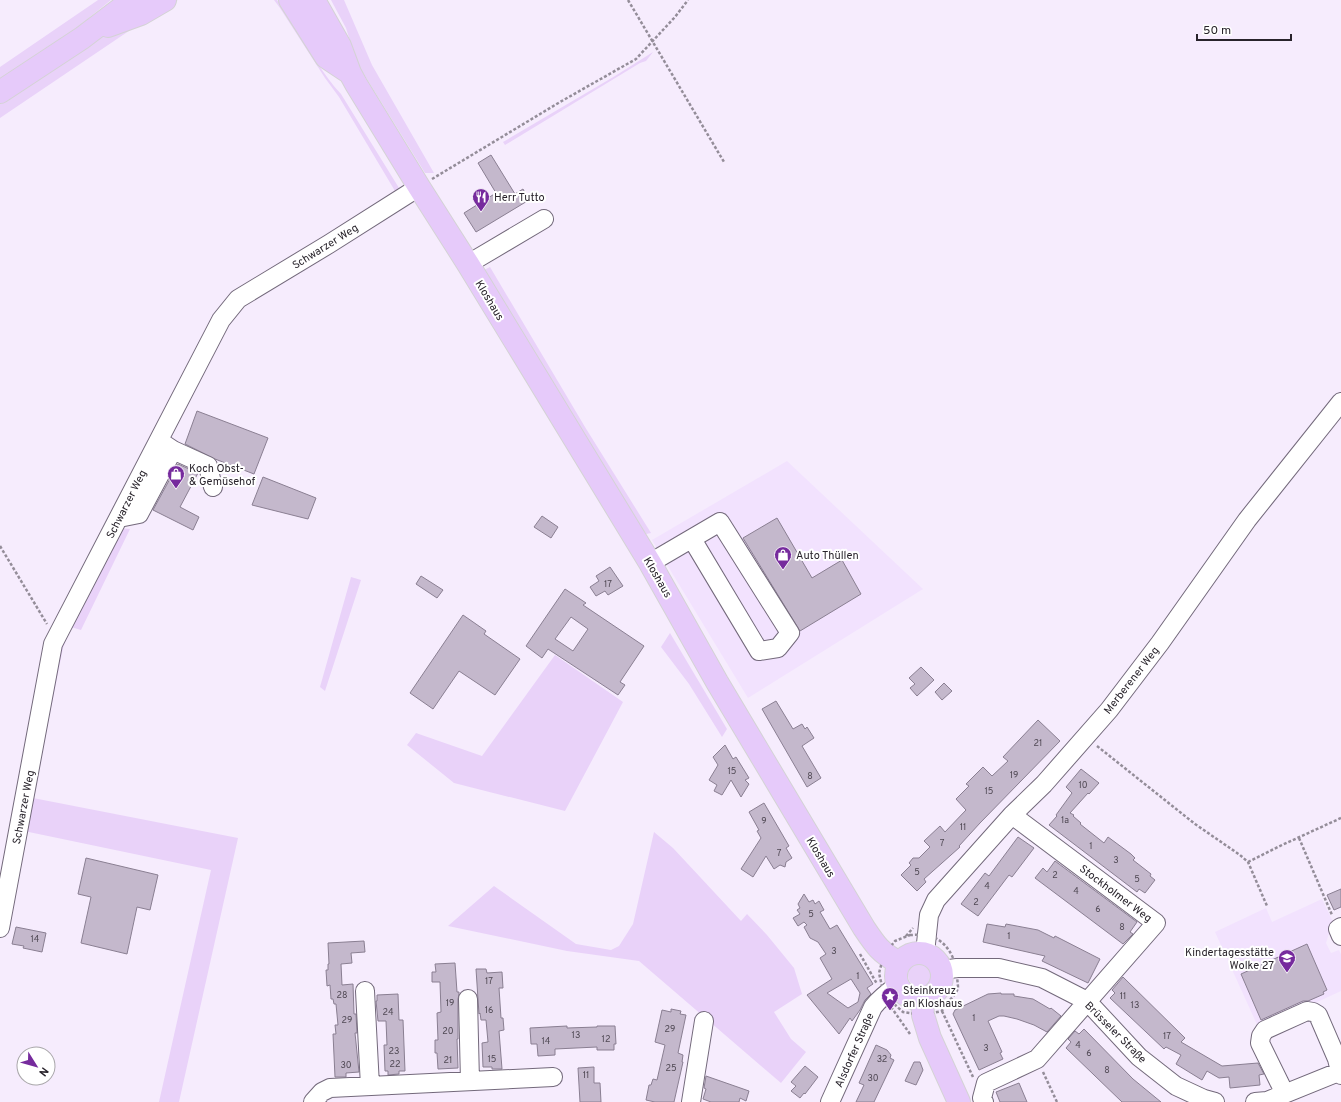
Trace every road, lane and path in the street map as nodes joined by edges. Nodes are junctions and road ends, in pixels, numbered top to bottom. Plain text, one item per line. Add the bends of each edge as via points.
1 (121, 0) edge
2 (132, 0) edge
3 (148, 0) edge
4 (165, 0) edge
5 (290, 0) edge
6 (300, 0) edge
7 (314, 0) edge
8 (326, 0) edge
9 (628, 0) edge
10 (688, 0) edge
11 (93, 30) junction
12 (652, 42) junction
13 (350, 73) junction
14 (0, 92) edge
15 (724, 162) dead end
16 (419, 187) junction
17 (544, 219) dead end
18 (468, 264) junction
19 (1341, 402) edge
20 (159, 440) junction
21 (173, 450) junction
22 (213, 487) dead end
23 (119, 518) junction
24 (692, 539) junction
25 (0, 546) edge
26 (650, 564) junction
27 (60, 631) junction
28 (1086, 737) junction
29 (1012, 815) junction
30 (1341, 818) edge
31 (1299, 838) junction
32 (1248, 862) junction
33 (1267, 906) dead end
34 (0, 928) edge
35 (1340, 930) edge
36 (925, 953) junction
37 (892, 959) junction
38 (942, 970) junction
39 (898, 985) junction
40 (365, 991) dead end
41 (468, 999) dead end
42 (922, 999) junction
43 (1087, 1001) junction
44 (942, 1011) dead end
45 (704, 1021) dead end
46 (1037, 1059) junction
47 (1340, 1073) edge
48 (553, 1077) dead end
49 (470, 1081) junction
50 (370, 1086) junction
51 (1284, 1094) junction
52 (983, 1100) edge
53 (313, 1102) edge
54 (691, 1102) edge
55 (830, 1102) edge
56 (959, 1102) edge
57 (1057, 1102) edge
58 (1215, 1102) edge
59 (1255, 1102) edge

1 - 11 main road via 106,11
2 - 11 main road
3 - 11 main road
4 - 11 main road via 141,14
5 - 13 main road via 326,57
6 - 13 main road via 335,58
7 - 13 main road via 340,46
8 - 13 main road via 348,41 352,55
9 - 12 path
10 - 12 path
11 - 14 main road
12 - 15 path
12 - 16 path via 636,60 553,106
13 - 16 main road, Kloshaus
16 - 18 main road, Kloshaus
16 - 20 street, Schwarzer Weg via 238,299 221,320
17 - 18 street
18 - 26 main road, Kloshaus
19 - 28 street, Merberener Weg via 1247,520 1160,643
20 - 21 street
20 - 23 street, Schwarzer Weg
21 - 22 street via 208,466
21 - 23 street via 139,514
23 - 27 street, Schwarzer Weg
24 - 24 street via 720,522 790,633 778,648 759,651
24 - 26 street
25 - 27 path via 48,626
26 - 37 main road, Kloshaus via 717,682 864,928 874,944
27 - 34 street, Schwarzer Weg via 53,644
28 - 29 street, Merberener Weg
28 - 32 path via 1195,824
29 - 36 street, Merberener Weg via 936,900 929,915
29 - 43 street, Stockholmer Weg via 1156,923
30 - 31 path
31 - 32 path
31 - 35 path
32 - 33 path
36 - 37 main road via 918,952 904,958
36 - 38 main road via 936,959
37 - 39 main road
38 - 42 main road via 940,986 936,992
38 - 43 street, Brüsseler Straße via 999,968 1042,978
39 - 42 main road via 907,996
39 - 55 street, Alsdorfer Straße via 873,1007
40 - 50 street
41 - 49 street
42 - 56 main road via 923,1016 930,1038
43 - 46 street
43 - 58 street, Brüsseler Straße via 1139,1057 1176,1086
44 - 52 path
45 - 54 street
46 - 52 street via 986,1083
46 - 57 path
47 - 51 street
47 - 51 street via 1318,1015 1307,1011 1265,1030 1261,1036 1260,1043
48 - 49 street
49 - 50 street
50 - 53 street via 330,1088
51 - 59 street via 1267,1101

